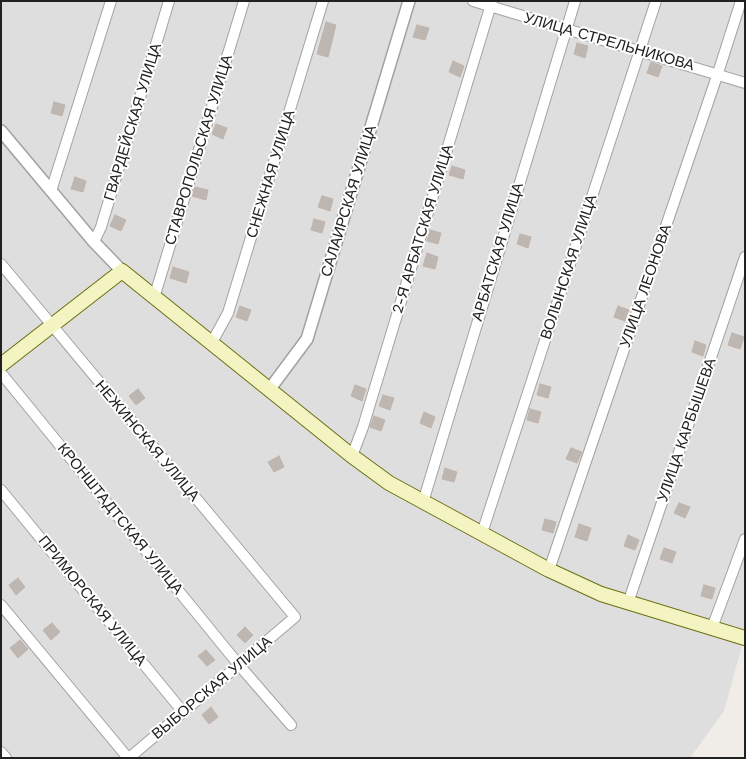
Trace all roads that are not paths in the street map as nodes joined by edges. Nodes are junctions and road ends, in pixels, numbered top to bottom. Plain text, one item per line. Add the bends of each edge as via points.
1 (111, 1) edge
2 (169, 1) edge
3 (244, 1) edge
4 (323, 1) edge
5 (409, 1) edge
6 (473, 1) edge
7 (575, 1) edge
8 (656, 1) edge
9 (741, 1) edge
10 (491, 4) edge
11 (566, 30) junction
12 (639, 52) junction
13 (718, 73) junction
14 (745, 83) edge
15 (1, 131) edge
16 (51, 191) junction
17 (94, 242) junction
18 (745, 258) edge
19 (1, 264) edge
20 (122, 271) junction
21 (154, 298) junction
22 (51, 326) junction
23 (211, 344) junction
24 (1, 366) edge
25 (1, 373) edge
26 (269, 390) junction
27 (352, 456) junction
28 (1, 490) edge
29 (423, 502) junction
30 (482, 533) junction
31 (745, 539) edge
32 (549, 570) junction
33 (628, 603) junction
34 (1, 604) edge
35 (294, 617) joint
36 (712, 628) junction
37 (745, 638) edge
38 (239, 665) junction
39 (183, 712) junction
40 (291, 725) dead end
41 (1, 752) edge
42 (6, 758) edge
43 (129, 758) edge

1 - 16 street
2 - 17 street, ГВАРДЕЙСКАЯ УЛИЦА
3 - 21 street, СТАВРОПОЛЬСКАЯ УЛИЦА
4 - 23 street, СНЕЖНАЯ УЛИЦА via 228,313
5 - 26 street, САЛАИРСКАЯ УЛИЦА via 307,338
6 - 10 street, УЛИЦА СТРЕЛЬНИКОВА
7 - 11 street, АРБАТСКАЯ УЛИЦА
8 - 12 street, ВОЛЫНСКАЯ УЛИЦА
9 - 13 street, УЛИЦА ЛЕОНОВА
10 - 11 street, УЛИЦА СТРЕЛЬНИКОВА
10 - 27 street, 2-Я АРБАТСКАЯ УЛИЦА
11 - 12 street, УЛИЦА СТРЕЛЬНИКОВА
11 - 29 street, АРБАТСКАЯ УЛИЦА
12 - 13 street, УЛИЦА СТРЕЛЬНИКОВА
12 - 30 street, ВОЛЫНСКАЯ УЛИЦА
13 - 14 street, УЛИЦА СТРЕЛЬНИКОВА
13 - 32 street, УЛИЦА ЛЕОНОВА
15 - 16 street
16 - 17 street
17 - 20 street
18 - 33 street, УЛИЦА КАРБЫШЕВА
19 - 22 street, НЕЖИНСКАЯ УЛИЦА
20 - 21 main road
20 - 22 main road
21 - 23 main road
22 - 24 main road
22 - 35 street, НЕЖИНСКАЯ УЛИЦА
23 - 26 main road
25 - 38 street, КРОНШТАДТСКАЯ УЛИЦА
26 - 27 main road
27 - 29 main road
28 - 39 street, ПРИМОРСКАЯ УЛИЦА
29 - 30 main road
30 - 32 main road
31 - 36 street
32 - 33 main road
33 - 36 main road
34 - 43 street
35 - 38 street, ВЫБОРСКАЯ УЛИЦА
36 - 37 main road
38 - 39 street, ВЫБОРСКАЯ УЛИЦА
38 - 40 street, КРОНШТАДТСКАЯ УЛИЦА
39 - 43 street, ВЫБОРСКАЯ УЛИЦА
41 - 42 street

